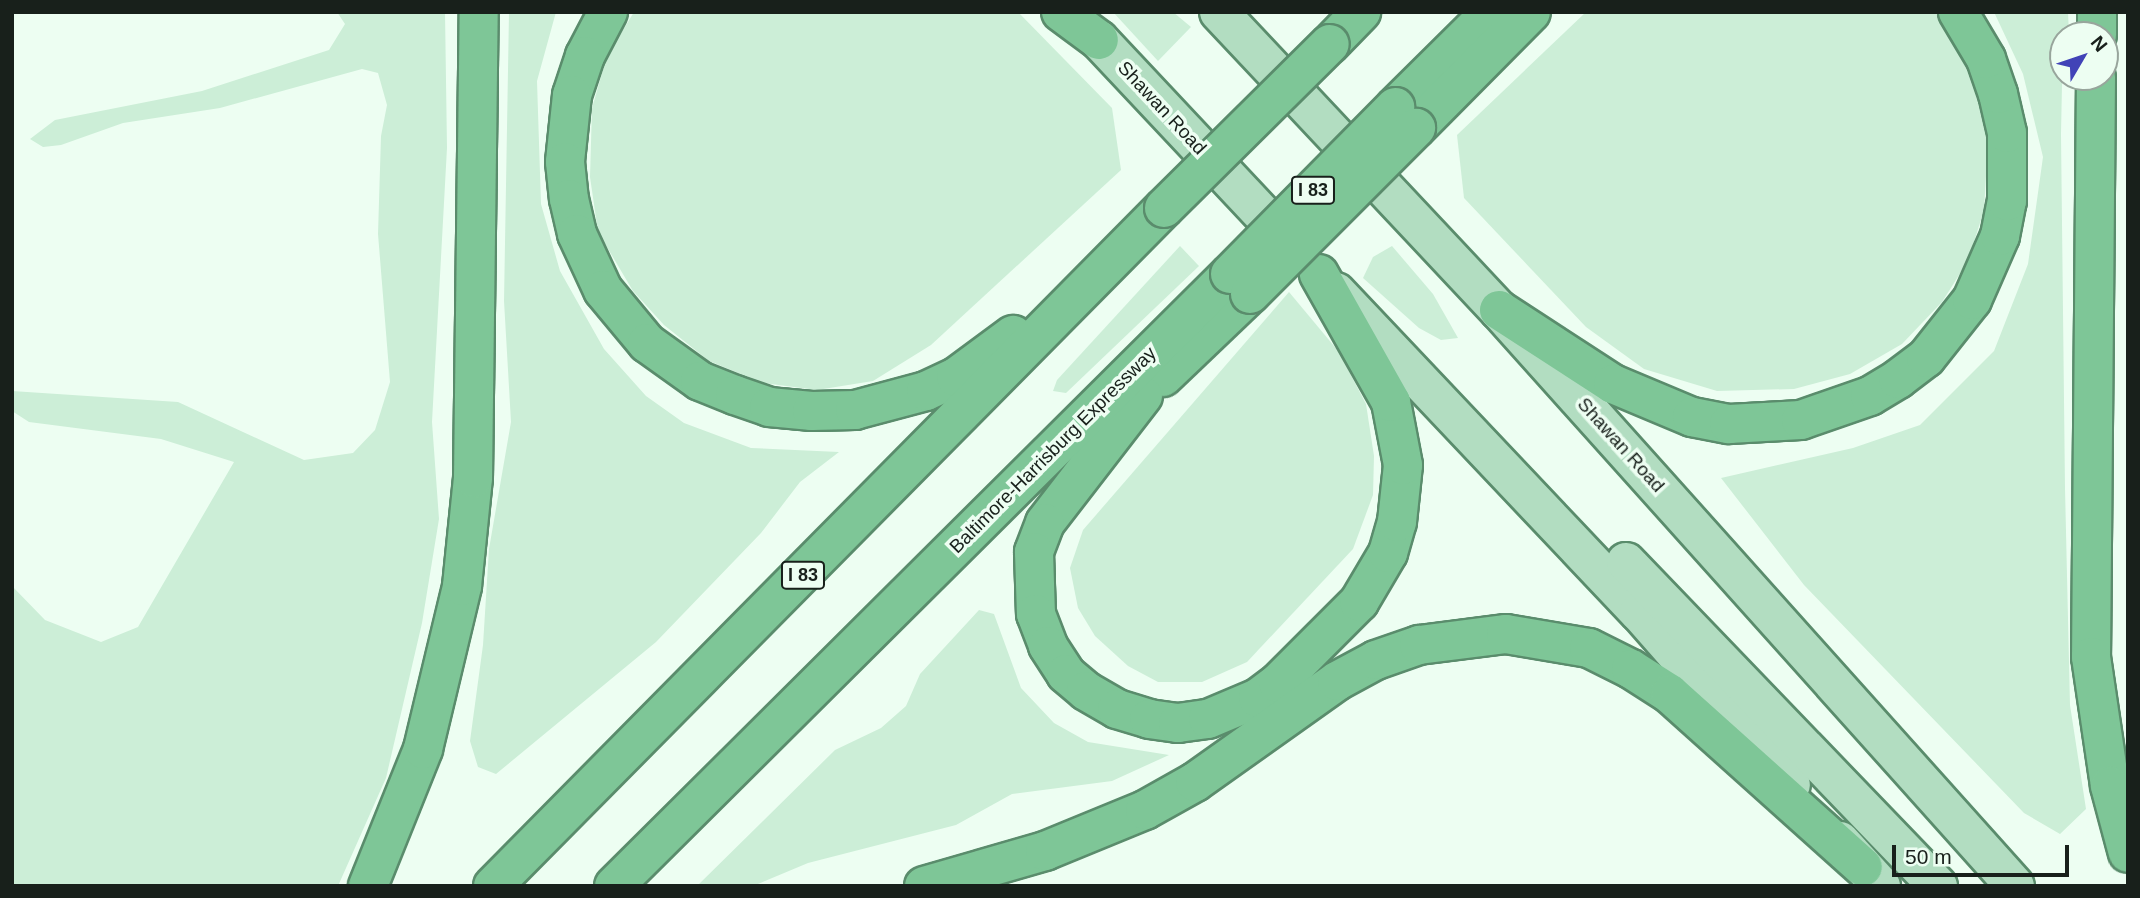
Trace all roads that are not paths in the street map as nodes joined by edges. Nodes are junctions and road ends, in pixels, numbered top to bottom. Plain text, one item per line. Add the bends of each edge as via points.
1 (479, 12) edge
2 (608, 12) edge
3 (1061, 12) edge
4 (1219, 12) edge
5 (1362, 12) edge
6 (1958, 12) edge
7 (1520, 15) edge
8 (1098, 40) joint
9 (2096, 91) edge
10 (1111, 263) junction
11 (1319, 274) junction
12 (1240, 284) junction
13 (1499, 310) junction
14 (1423, 382) junction
15 (1143, 396) junction
16 (2128, 853) edge
17 (1872, 876) edge
18 (368, 886) edge
19 (493, 886) edge
20 (614, 886) edge
21 (649, 886) edge
22 (924, 886) edge
23 (1938, 886) edge
24 (2015, 886) edge

1 - 18 highway via 473,478 462,586 423,749
2 - 10 highway via 585,56 572,95 565,162 572,210 589,262 623,317 647,343 701,381 769,407 855,410 893,402 956,377
3 - 8 highway
4 - 13 main road, Shawan Road
5 - 10 highway, I 83, bridge
6 - 13 highway via 1986,59 1998,94 2007,133 2007,201 2000,236 1972,300 1926,358 1898,379 1870,396 1801,420 1729,424 1692,417 1613,384
7 - 12 highway, Baltimore-Harrisburg Expressway / I 83, bridge via 1406,118
8 - 11 main road, Shawan Road
9 - 16 highway via 2091,657 2110,786
10 - 19 highway, I 83
11 - 14 main road, Shawan Road
11 - 15 highway via 1391,402 1403,465 1397,522 1388,552 1359,602 1278,683 1258,698 1208,719 1178,723 1149,719 1117,709 1086,691 1066,674 1048,646 1036,614 1034,552 1045,523
12 - 15 highway
12 - 20 highway, Baltimore-Harrisburg Expressway / I 83
13 - 24 main road, Shawan Road
14 - 17 main road, Shawan Road via 1639,612
14 - 23 main road via 1600,537 1669,604
15 - 21 highway
17 - 22 highway via 1670,694 1589,648 1506,634 1430,642 1376,660 1337,681 1195,782 1145,810 1045,851

